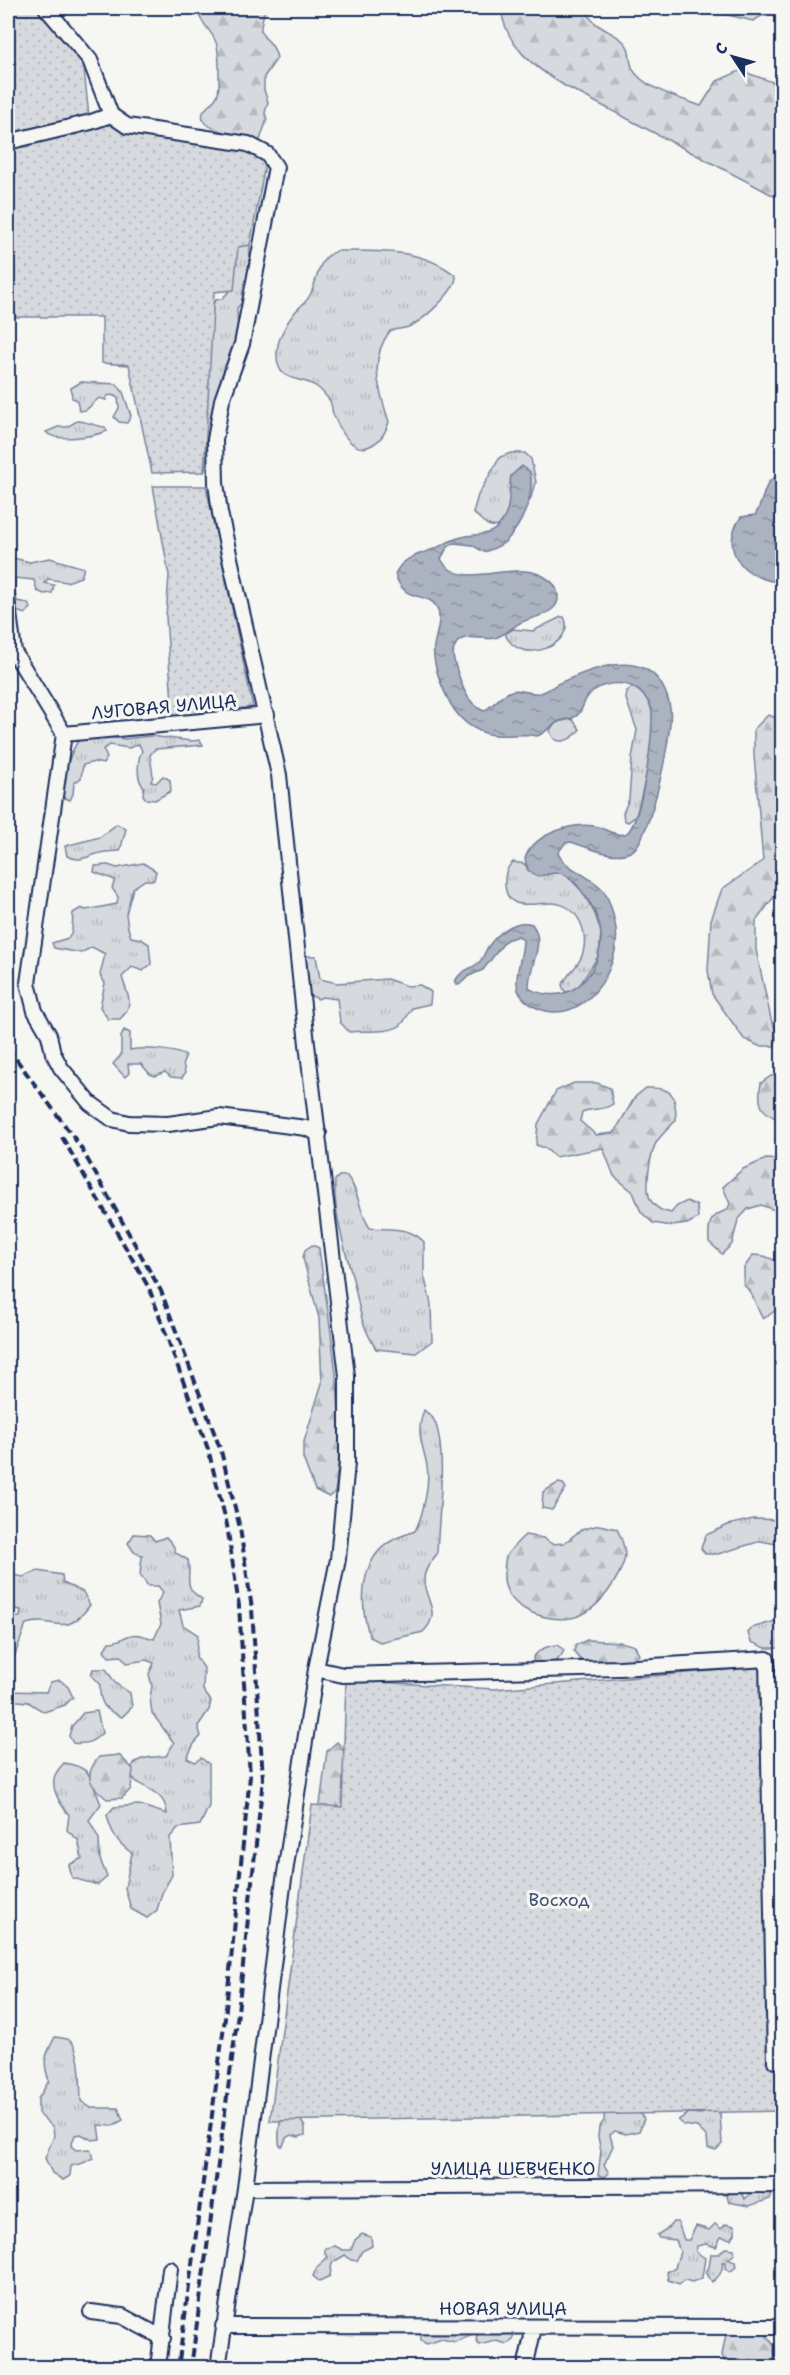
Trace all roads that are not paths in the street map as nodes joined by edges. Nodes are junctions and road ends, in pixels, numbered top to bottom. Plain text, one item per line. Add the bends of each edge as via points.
1 (46, 8) edge
2 (111, 115) junction
3 (8, 142) edge
4 (8, 605) edge
5 (267, 715) junction
6 (64, 734) junction
7 (319, 1134) junction
8 (316, 1669) junction
9 (775, 2061) dead end
10 (783, 2185) edge
11 (245, 2188) junction
12 (170, 2269) dead end
13 (91, 2312) dead end
14 (223, 2326) junction
15 (534, 2327) junction
16 (783, 2327) edge
17 (163, 2338) junction
18 (158, 2367) edge
19 (218, 2367) edge
20 (525, 2367) edge

1 - 2 street via 90,60
2 - 3 street
2 - 5 street via 127,126 248,144 267,154 276,167 242,344 222,400 215,440 220,513
4 - 6 street via 14,652
5 - 6 street, ЛУГОВАЯ УЛИЦА
5 - 7 street via 279,775
6 - 7 street via 27,983 61,1068 90,1103 112,1119 129,1124 168,1124 219,1117 306,1128
7 - 8 street via 346,1376 347,1463 338,1559
8 - 9 street via 343,1675 620,1668 767,1659
8 - 11 street via 283,1886
10 - 11 street, УЛИЦА ШЕВЧЕНКО
11 - 14 street
12 - 17 street
13 - 17 street via 122,2316
14 - 15 street, НОВАЯ УЛИЦА
14 - 19 street
15 - 16 street, НОВАЯ УЛИЦА
15 - 20 street
17 - 18 street

